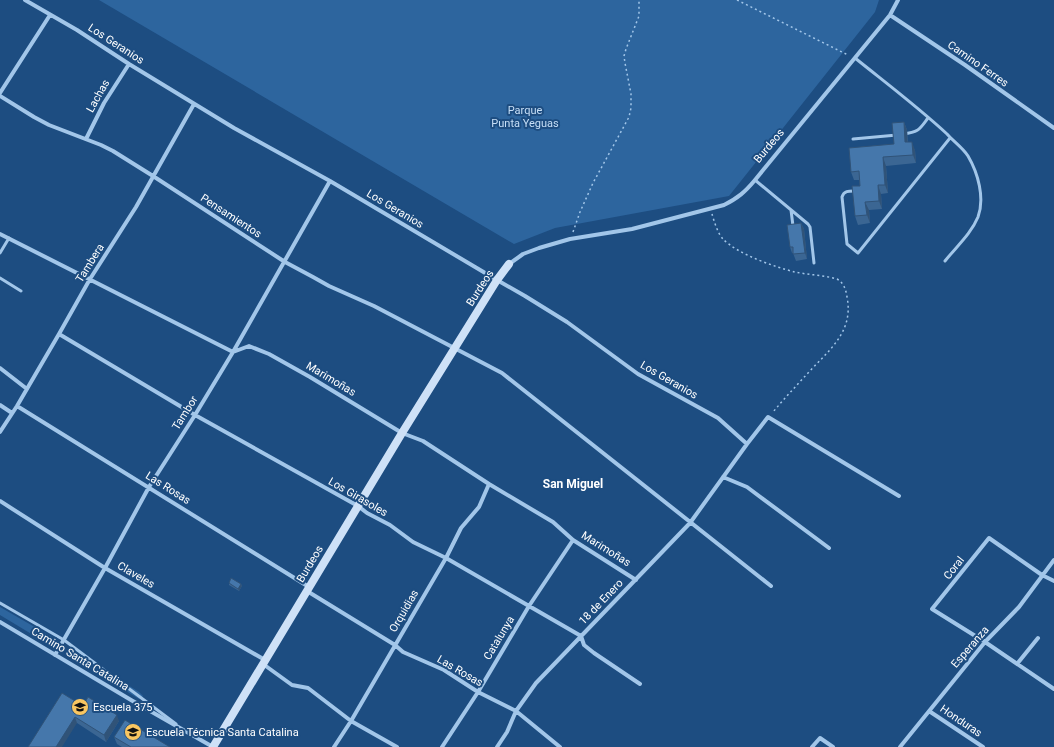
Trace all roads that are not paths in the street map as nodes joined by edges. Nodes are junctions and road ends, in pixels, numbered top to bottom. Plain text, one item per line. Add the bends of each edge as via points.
1 (25, 0) edge
2 (898, 0) edge
3 (50, 14) junction
4 (890, 15) junction
5 (855, 58) junction
6 (129, 64) junction
7 (0, 93) edge
8 (0, 96) edge
9 (194, 104) junction
10 (928, 118) junction
11 (1054, 128) edge
12 (950, 138) junction
13 (86, 139) junction
14 (853, 139) dead end
15 (153, 176) junction
16 (755, 180) junction
17 (330, 181) junction
18 (857, 191) edge
19 (792, 210) junction
20 (793, 230) edge
21 (0, 234) edge
22 (9, 238) junction
23 (0, 254) edge
24 (945, 261) dead end
25 (285, 262) junction
26 (814, 263) dead end
27 (509, 264) joint
28 (0, 278) edge
29 (90, 279) junction
30 (496, 280) junction
31 (21, 291) dead end
32 (59, 334) junction
33 (454, 349) junction
34 (233, 352) junction
35 (0, 368) edge
36 (27, 389) junction
37 (0, 405) edge
38 (17, 406) junction
39 (12, 413) junction
40 (195, 415) junction
41 (0, 432) edge
42 (402, 433) junction
43 (747, 444) junction
44 (723, 477) junction
45 (489, 484) junction
46 (149, 487) junction
47 (899, 496) dead end
48 (0, 501) edge
49 (358, 506) junction
50 (690, 523) junction
51 (573, 540) junction
52 (829, 548) dead end
53 (446, 558) junction
54 (1054, 560) edge
55 (105, 568) junction
56 (1042, 575) junction
57 (636, 580) junction
58 (1054, 581) edge
59 (771, 586) dead end
60 (308, 589) junction
61 (0, 603) edge
62 (529, 606) junction
63 (0, 622) edge
64 (581, 636) junction
65 (1038, 638) dead end
66 (64, 640) junction
67 (985, 642) junction
68 (395, 645) junction
69 (55, 655) junction
70 (264, 662) junction
71 (1018, 664) junction
72 (640, 684) dead end
73 (1054, 689) edge
74 (478, 692) junction
75 (516, 711) junction
76 (929, 711) junction
77 (351, 721) junction
78 (191, 734) junction
79 (213, 747) edge
80 (334, 747) edge
81 (396, 747) edge
82 (442, 747) edge
83 (497, 747) edge
84 (560, 747) edge
85 (812, 747) edge
86 (833, 747) edge
87 (900, 747) edge
88 (983, 747) edge

1 - 3 street, Los Geranios
2 - 4 street, Burdeos
3 - 6 street, Los Geranios
3 - 7 street
4 - 5 street, Burdeos
4 - 11 street, Camino Ferres
5 - 10 lane
5 - 16 street, Burdeos
6 - 9 street, Los Geranios
6 - 13 street, Lachas via 104,103
8 - 13 street, Pensamientos via 49,125
9 - 15 street, Tambera
9 - 17 street, Los Geranios
10 - 12 lane
10 - 14 lane via 914,133
12 - 18 lane via 858,252 847,244 842,197 846,192
12 - 24 lane via 967,155 976,173 981,205 973,228
13 - 15 street, Pensamientos via 113,151
15 - 25 street, Pensamientos
15 - 29 street, Tambera
16 - 19 lane
16 - 27 street, Burdeos via 735,200 724,205 632,229 570,239 523,254
17 - 25 street, Tambor
17 - 30 street, Los Geranios
19 - 20 lane
19 - 26 lane via 810,227
21 - 22 street
22 - 23 lane
22 - 29 street
25 - 33 street, Pensamientos
25 - 34 street, Tambor
27 - 30 street, Burdeos
28 - 31 lane
29 - 32 street, Tambera
29 - 34 street
30 - 33 street, Burdeos
30 - 43 street, Los Geranios via 567,322 638,374 718,418
32 - 36 street, Tambera
32 - 40 street, Los Girasoles
33 - 42 street, Burdeos
33 - 50 street, Pensamientos via 502,373
34 - 40 street, Tambor
34 - 42 street, Marimoñas via 250,346 269,354
35 - 36 street
36 - 38 street, Tambera
37 - 39 street
38 - 39 street, Tambera
38 - 46 street, Las Rosas
39 - 41 street, Tambera
40 - 46 street, Tambor
40 - 49 street, Los Girasoles
42 - 45 street, Marimoñas via 423,441
42 - 49 street, Burdeos
43 - 44 street, 18 de Enero
43 - 47 street, 18 de Enero via 768,417
44 - 50 street, 18 de Enero
44 - 52 street via 747,487
45 - 51 street, Marimoñas via 553,522
45 - 53 street, Orquidias via 478,507 461,528
46 - 55 street, Tambor
46 - 60 street, Las Rosas
48 - 55 street, Claveles
49 - 53 street, Los Girasoles via 413,542
49 - 60 street, Burdeos
50 - 57 street, 18 de Enero
50 - 59 street, Pensamientos
51 - 57 street, Marimoñas
51 - 62 street, Catalunya
53 - 62 street, Los Girasoles
53 - 68 street, Orquidias
54 - 56 street, Esperanza
55 - 66 street, Tambor
55 - 70 street, Claveles
56 - 58 street
56 - 67 street, Esperanza via 1019,607
56 - 67 street, Coral via 989,538 932,609
57 - 64 street, 18 de Enero
60 - 68 street, Las Rosas
60 - 70 street, Burdeos
61 - 66 lane
62 - 64 street, Los Girasoles
62 - 74 street, Catalunya
63 - 69 street, Camino Santa Catalina
64 - 72 street, Los Girasoles via 584,645
64 - 75 street, 18 de Enero via 536,683
65 - 71 street
66 - 69 street, Tambor
66 - 78 lane
67 - 71 street
67 - 76 street, Esperanza
68 - 74 street, Las Rosas via 403,652 444,670
68 - 77 street, Orquidias
69 - 78 street, Camino Santa Catalina
70 - 77 street, Claveles via 292,685 308,688
70 - 79 street, Burdeos
71 - 73 street
74 - 75 street, Las Rosas
74 - 82 street, Catalunya
75 - 83 street, 18 de Enero
75 - 84 street, Las Rosas
76 - 87 street, Esperanza
76 - 88 street, Honduras
77 - 80 street, Orquidias
77 - 81 street, Claveles
78 - 79 street, Camino Santa Catalina
85 - 86 street via 820,738

